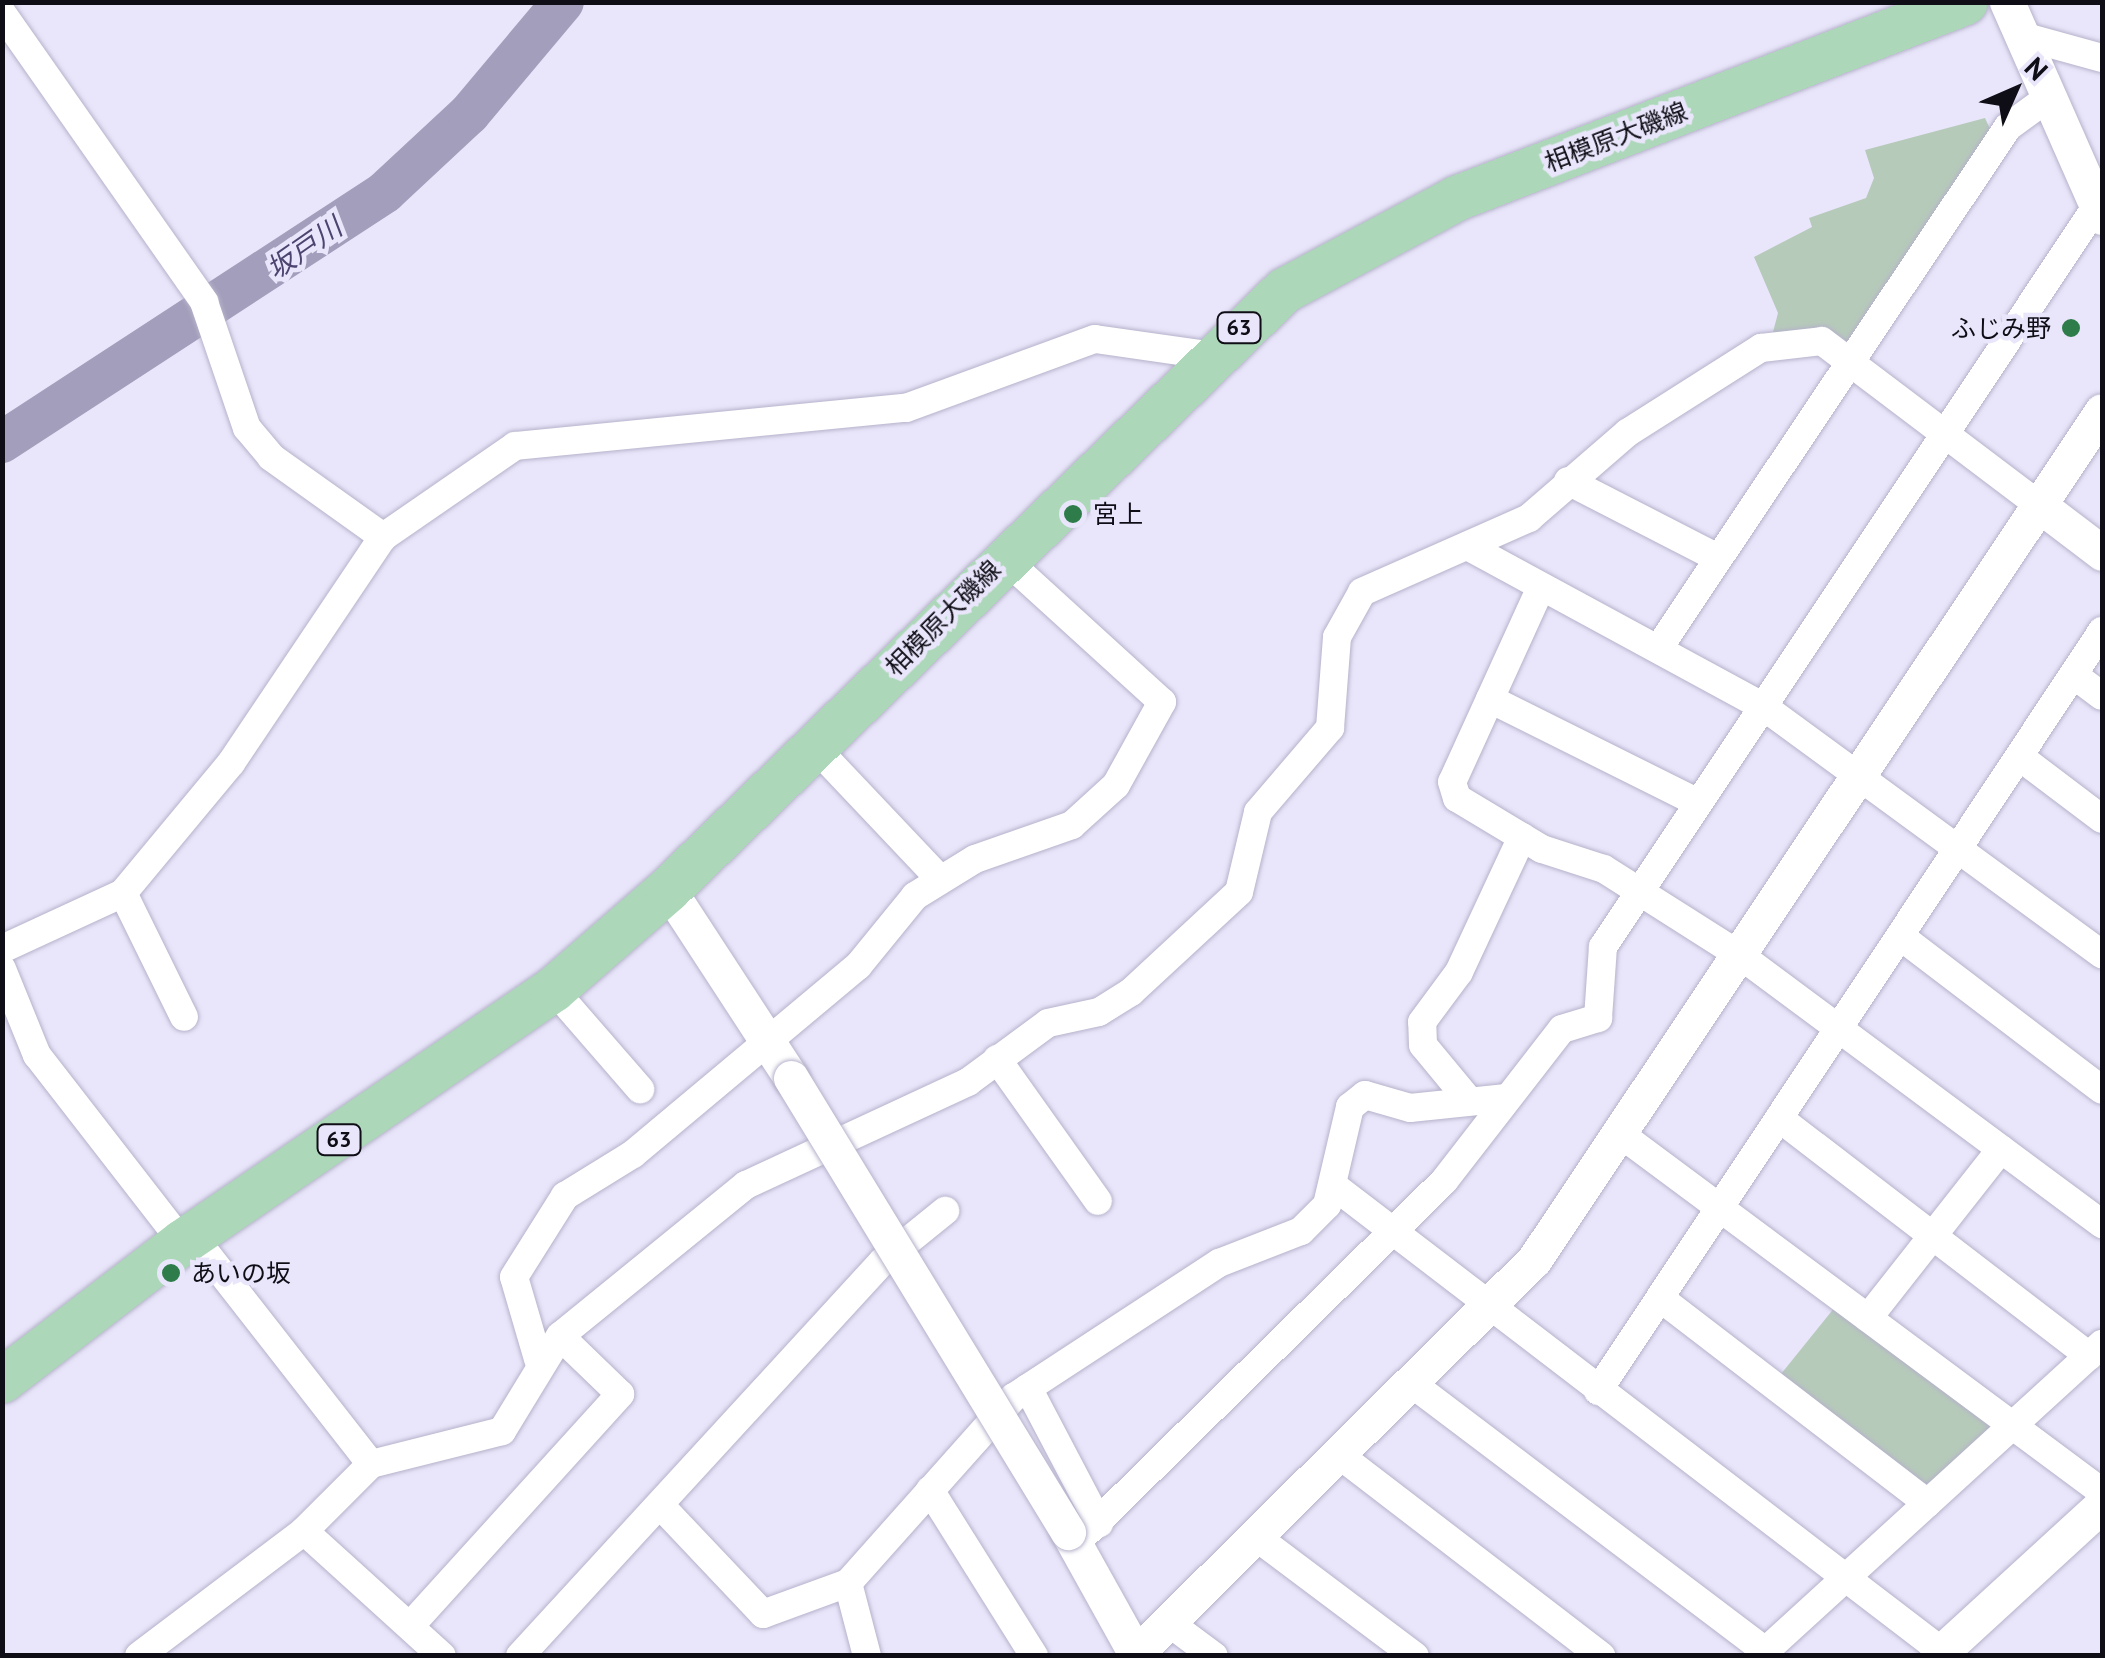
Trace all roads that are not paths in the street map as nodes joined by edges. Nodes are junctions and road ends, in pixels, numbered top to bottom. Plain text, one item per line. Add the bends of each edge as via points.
1 (1965, 2) edge
2 (2007, 2) edge
3 (2, 13) edge
4 (2022, 36) junction
5 (2102, 58) edge
6 (2049, 97) junction
7 (2100, 210) edge
8 (1208, 355) junction
9 (1851, 363) junction
10 (2102, 411) edge
11 (1944, 433) junction
12 (1568, 481) junction
13 (2043, 508) junction
14 (383, 537) junction
15 (1471, 548) junction
16 (2102, 553) edge
17 (1004, 558) junction
18 (1718, 558) junction
19 (1541, 587) junction
20 (2102, 631) edge
21 (1660, 646) junction
22 (2074, 675) junction
23 (2102, 696) edge
24 (1490, 699) junction
25 (1764, 708) junction
26 (814, 746) junction
27 (2020, 757) junction
28 (1862, 777) junction
29 (1699, 803) junction
30 (2102, 819) edge
31 (1522, 837) junction
32 (1960, 847) junction
33 (939, 878) junction
34 (668, 890) junction
35 (1640, 890) junction
36 (123, 892) junction
37 (1900, 936) junction
38 (2, 949) edge
39 (2102, 954) edge
40 (1741, 956) junction
41 (2, 968) edge
42 (552, 989) junction
43 (184, 1017) dead end
44 (1839, 1029) junction
45 (765, 1038) junction
46 (997, 1059) junction
47 (640, 1089) dead end
48 (2102, 1090) edge
49 (1466, 1097) junction
50 (1506, 1098) junction
51 (1780, 1118) junction
52 (1624, 1136) junction
53 (2001, 1149) junction
54 (1334, 1186) junction
55 (1060, 1196) dead end
56 (1720, 1208) junction
57 (945, 1211) dead end
58 (2102, 1224) edge
59 (1393, 1233) junction
60 (1932, 1235) junction
61 (187, 1239) junction
62 (1660, 1298) junction
63 (1488, 1307) junction
64 (1868, 1318) junction
65 (560, 1336) junction
66 (2096, 1350) edge
67 (538, 1360) junction
68 (2, 1380) edge
69 (1412, 1382) junction
70 (1028, 1388) junction
71 (1598, 1391) junction
72 (2012, 1426) junction
73 (1338, 1454) junction
74 (372, 1464) junction
75 (930, 1490) junction
76 (2102, 1492) edge
77 (1927, 1503) junction
78 (2102, 1504) edge
79 (660, 1505) junction
80 (304, 1532) junction
81 (1081, 1533) junction
82 (1256, 1536) junction
83 (1846, 1576) junction
84 (848, 1583) junction
85 (1168, 1622) junction
86 (410, 1626) junction
87 (1762, 1653) edge
88 (1942, 1654) edge
89 (1136, 1655) edge
90 (139, 1656) edge
91 (442, 1656) edge
92 (520, 1656) edge
93 (867, 1656) edge
94 (1034, 1656) edge
95 (1214, 1656) edge
96 (1415, 1656) edge
97 (1601, 1656) edge

1 - 8 main road, 相模原大磯線 / 63 via 1380,233 1284,290
2 - 4 street
3 - 14 street via 204,302 247,428 270,457
4 - 5 street
4 - 6 street
6 - 7 street
6 - 9 street via 2008,127
7 - 11 street
8 - 14 street via 1095,338 906,408 515,446
8 - 17 main road, 相模原大磯線 / 63
9 - 11 street
9 - 12 street via 1822,341 1762,348
9 - 18 street
10 - 13 street
11 - 13 street
11 - 25 street
12 - 15 street via 1529,518
12 - 18 street
13 - 16 street
13 - 28 street
14 - 36 street via 231,764
15 - 19 street
15 - 46 street via 1362,592 1343,613 1330,728 1258,812 1239,892 1131,992 1099,1012 1048,1023
17 - 26 main road, 相模原大磯線 / 63
17 - 33 street via 1162,702 1098,808
18 - 21 street
19 - 21 street
19 - 24 street
20 - 22 street
21 - 25 street
22 - 23 street
22 - 27 street
24 - 29 street
24 - 31 street via 1452,782 1457,798
25 - 28 street
25 - 29 street
26 - 33 street
26 - 34 main road, 相模原大磯線 / 63
27 - 30 street
27 - 32 street
28 - 32 street
28 - 40 street
29 - 35 street
31 - 35 street
31 - 49 street via 1458,972 1422,1022 1424,1045
32 - 37 street
32 - 39 street
33 - 45 street via 858,966
34 - 42 main road, 相模原大磯線 / 63
34 - 45 street
35 - 40 street
35 - 50 street via 1603,947 1598,1018 1562,1029
36 - 38 street
36 - 43 street
37 - 44 street
37 - 48 street
40 - 44 street
40 - 52 street
41 - 61 street via 37,1055
42 - 47 street
42 - 61 main road, 相模原大磯線 / 63
44 - 51 street
44 - 53 street
45 - 67 street via 633,1154 566,1196 517,1262
45 - 81 street, bridge
46 - 55 street via 1091,1190
46 - 65 street via 968,1082 746,1184
49 - 50 street
49 - 54 street via 1410,1108 1364,1095 1350,1107
50 - 59 street
51 - 56 street
51 - 60 street
52 - 56 street
52 - 63 street
53 - 58 street
53 - 60 street
54 - 59 street
54 - 70 street via 1301,1231 1219,1263
56 - 62 street
56 - 64 street
57 - 79 street via 883,1260
59 - 63 street
59 - 81 street
60 - 64 street
60 - 66 street
61 - 68 main road, 相模原大磯線 / 63
61 - 74 street
62 - 71 street
62 - 77 street
63 - 69 street
63 - 71 street
64 - 72 street
65 - 67 street
65 - 86 street via 620,1394
66 - 72 street
67 - 74 street via 502,1431
69 - 73 street
69 - 87 street
70 - 75 street
70 - 81 street
71 - 83 street
72 - 76 street
72 - 77 street
73 - 82 street
73 - 97 street
74 - 80 street
75 - 84 street
75 - 94 street
77 - 83 street
78 - 88 street
79 - 84 street via 763,1614
79 - 92 street
80 - 86 street
80 - 90 street
81 - 89 street
82 - 85 street
82 - 96 street
83 - 87 street
83 - 88 street
84 - 93 street
85 - 89 street
85 - 95 street
86 - 91 street

